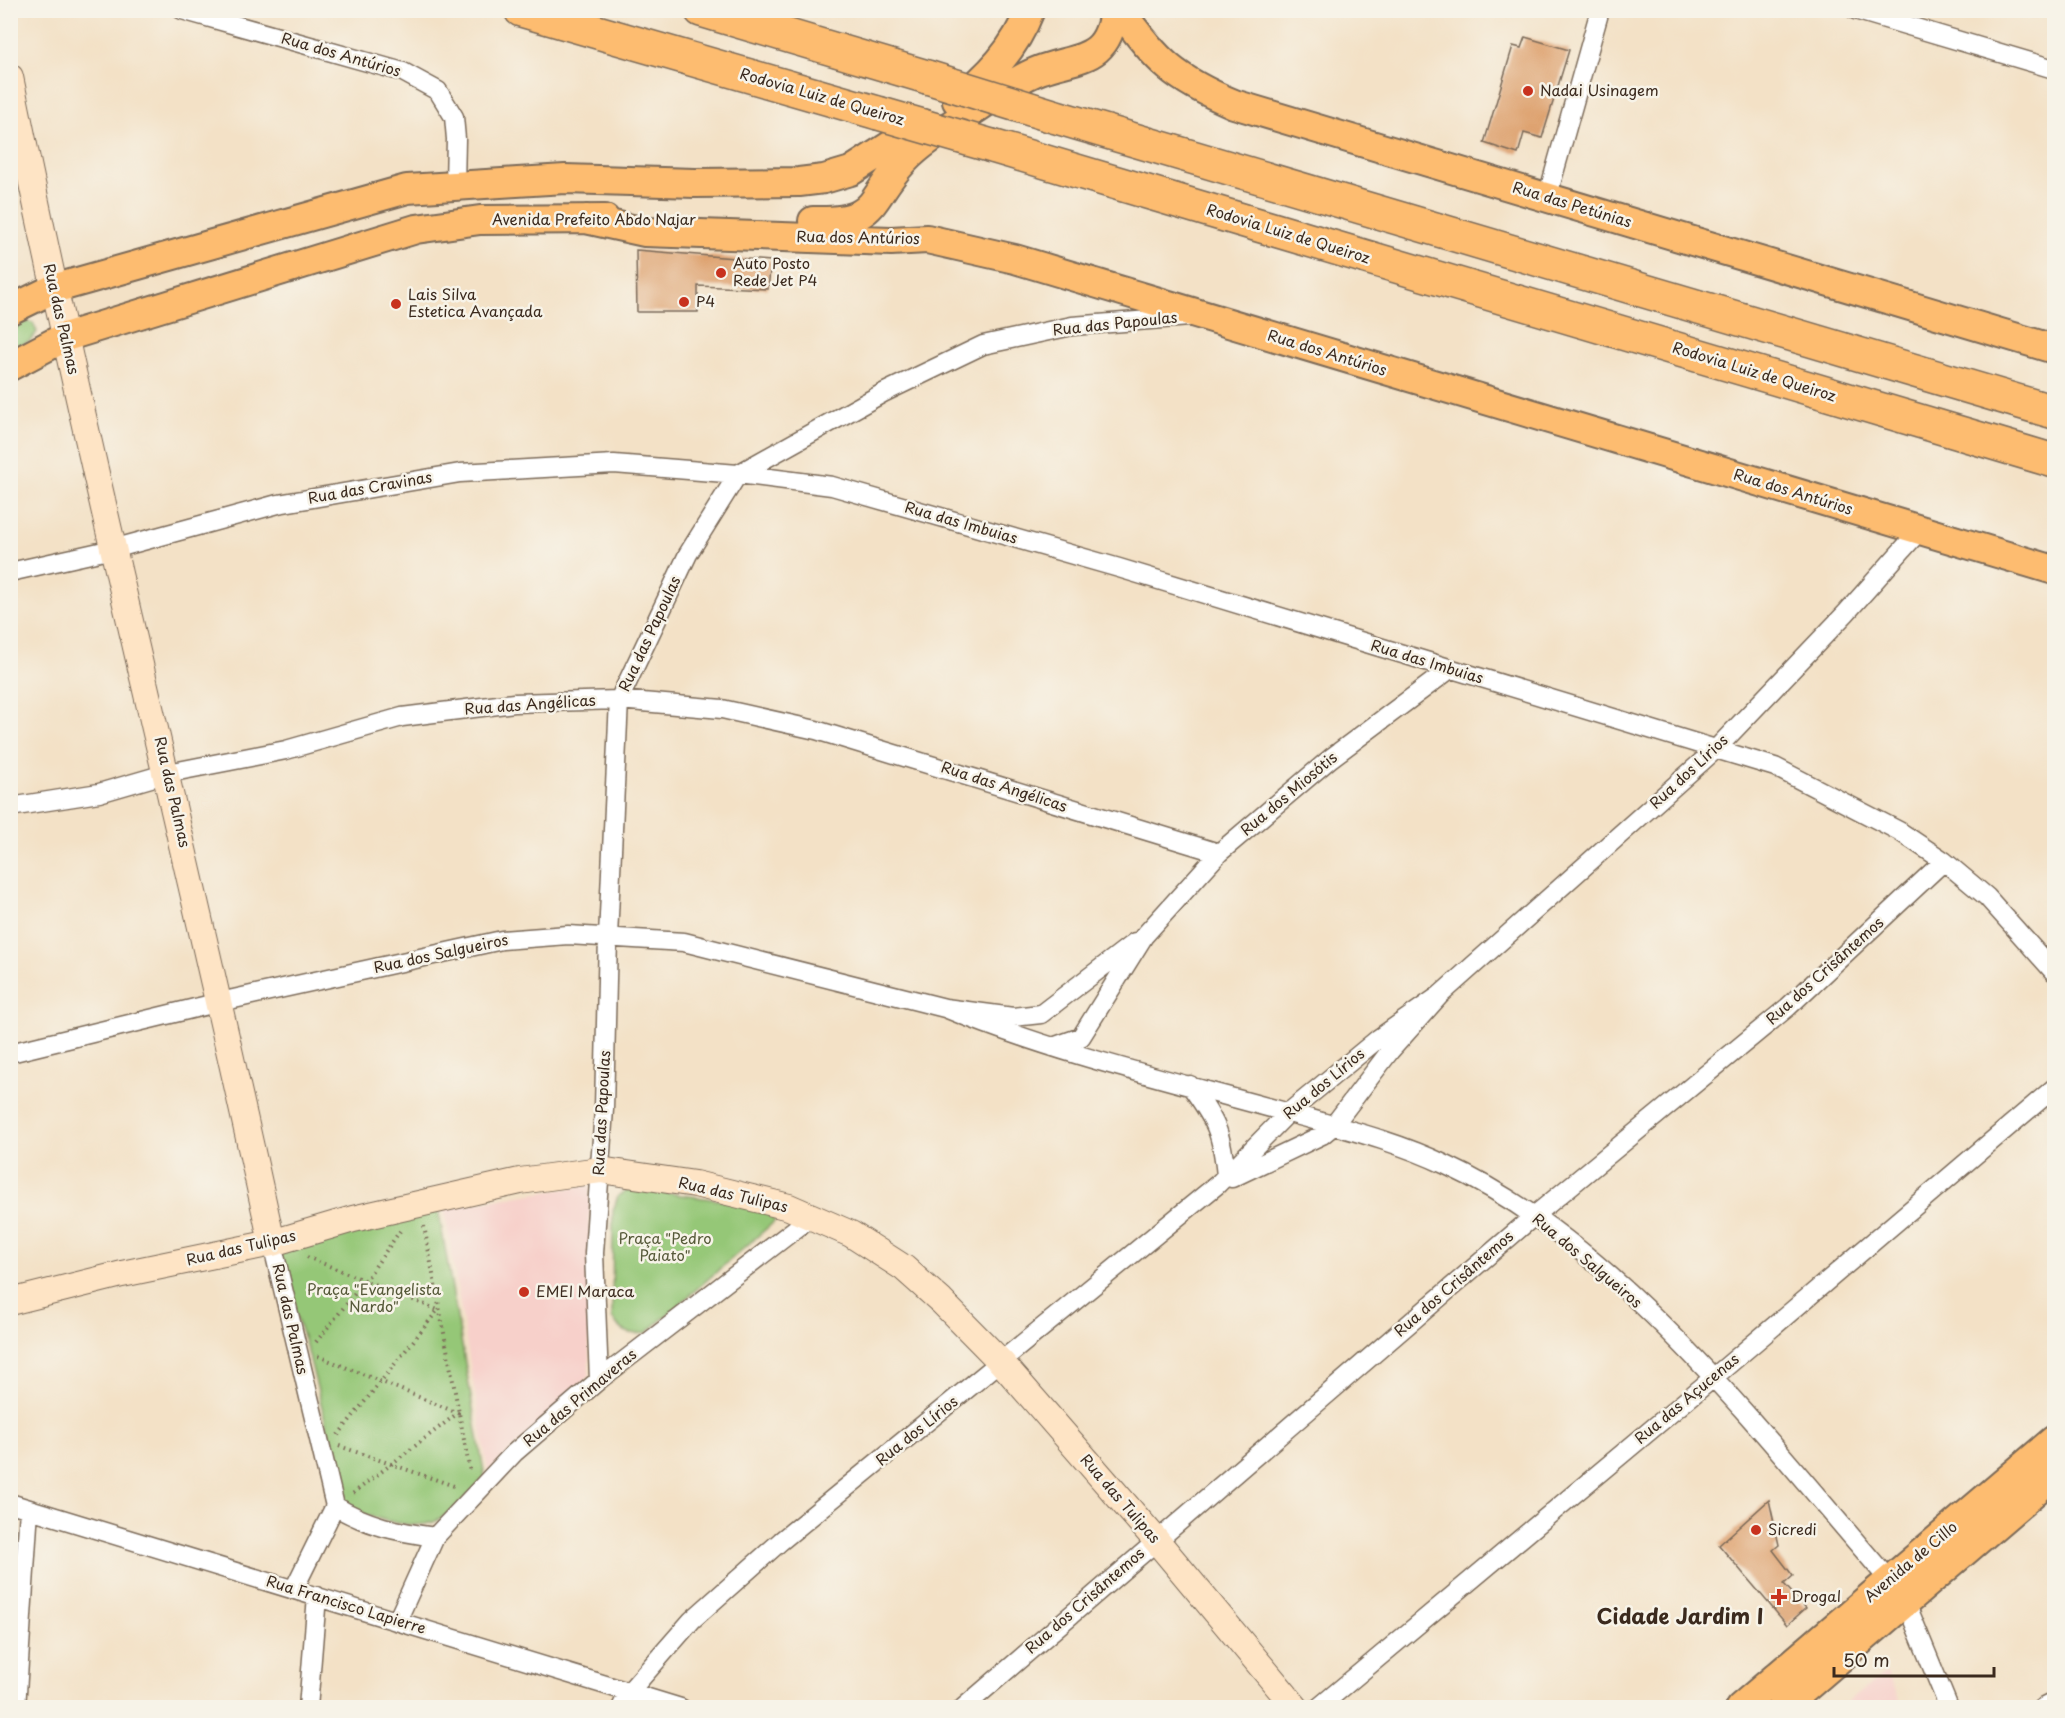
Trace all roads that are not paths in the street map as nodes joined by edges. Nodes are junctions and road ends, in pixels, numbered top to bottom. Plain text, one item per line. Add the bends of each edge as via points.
1 (182, 10) edge
2 (521, 10) edge
3 (701, 10) edge
4 (1030, 10) edge
5 (1114, 10) edge
6 (1120, 10) edge
7 (1600, 10) edge
8 (1855, 10) edge
9 (2055, 69) edge
10 (10, 77) edge
11 (851, 171) junction
12 (455, 184) junction
13 (1546, 198) junction
14 (586, 219) junction
15 (819, 221) junction
16 (856, 239) junction
17 (27, 301) edge
18 (1202, 315) junction
19 (65, 337) junction
20 (2053, 344) edge
21 (10, 366) edge
22 (2055, 412) edge
23 (1895, 414) junction
24 (2055, 461) edge
25 (2055, 472) edge
26 (738, 474) junction
27 (1920, 530) junction
28 (113, 549) junction
29 (2055, 570) edge
30 (10, 572) edge
31 (1450, 669) junction
32 (619, 700) junction
33 (1716, 749) junction
34 (168, 773) junction
35 (10, 807) edge
36 (1219, 853) junction
37 (1944, 861) junction
38 (1144, 936) junction
39 (608, 938) junction
40 (2055, 972) edge
41 (1440, 995) junction
42 (220, 1002) junction
43 (945, 1008) junction
44 (1041, 1014) junction
45 (1053, 1047) junction
46 (10, 1053) edge
47 (1190, 1085) junction
48 (2055, 1088) edge
49 (1288, 1113) junction
50 (1333, 1126) junction
51 (600, 1170) junction
52 (1222, 1180) junction
53 (1534, 1216) junction
54 (811, 1217) junction
55 (272, 1243) junction
56 (10, 1302) edge
57 (1002, 1363) junction
58 (1713, 1378) junction
59 (599, 1380) junction
60 (2055, 1440) edge
61 (2055, 1475) edge
62 (10, 1503) edge
63 (335, 1506) junction
64 (30, 1509) junction
65 (435, 1537) junction
66 (1156, 1540) junction
67 (1889, 1580) junction
68 (294, 1590) junction
69 (317, 1596) junction
70 (1906, 1603) junction
71 (397, 1621) junction
72 (625, 1700) edge
73 (2055, 1702) edge
74 (16, 1707) edge
75 (308, 1707) edge
76 (681, 1707) edge
77 (963, 1707) edge
78 (1296, 1707) edge
79 (1318, 1707) edge
80 (1740, 1707) edge
81 (1782, 1707) edge
82 (1949, 1707) edge
83 (2042, 1707) edge

1 - 12 street, Rua dos Antúrios via 403,72 438,91 454,117
2 - 23 highway, Rodovia Luiz de Queiroz, bridge
3 - 22 highway, bridge
4 - 11 main road via 988,77
5 - 15 main road, Avenida Prefeito Abdo Najar via 1112,28 1090,55 1017,82 921,145 892,175 875,203 858,216
6 - 13 main road, Rua das Petúnias via 1145,47 1199,89 1234,104
7 - 13 street
8 - 9 street
10 - 17 main road, Rua das Palmas
11 - 12 main road via 799,182 565,178
11 - 15 main road via 824,186 818,195 814,206
12 - 17 main road via 407,189
13 - 20 main road, Rua das Petúnias
14 - 15 main road, Avenida Prefeito Abdo Najar
14 - 16 main road, Rua dos Antúrios via 645,232
14 - 19 main road, Avenida Prefeito Abdo Najar via 480,220 416,230
15 - 16 main road
16 - 18 main road, Rua dos Antúrios via 927,239 1015,259
17 - 19 main road, Rua das Palmas
18 - 26 street, Rua das Papoulas via 1072,326 983,345 883,393
18 - 27 main road, Rua dos Antúrios
19 - 21 main road, Avenida Prefeito Abdo Najar
19 - 28 main road, Rua das Palmas
23 - 24 highway, Rodovia Luiz de Queiroz
23 - 25 highway
26 - 28 street, Rua das Cravinas via 614,464 460,473 278,504
26 - 31 street, Rua das Imbuias via 832,486
26 - 32 street, Rua das Papoulas via 688,554
27 - 29 main road, Rua dos Antúrios
27 - 33 street, Rua dos Lírios
28 - 30 street, Rua das Cravinas
28 - 34 main road, Rua das Palmas
31 - 33 street, Rua das Imbuias
31 - 36 street, Rua dos Miosótis via 1331,758
32 - 34 street, Rua das Angélicas via 514,703 402,717 286,750
32 - 36 street, Rua das Angélicas via 722,709 816,730
32 - 39 street, Rua das Papoulas
33 - 37 street, Rua das Imbuias via 1776,767 1899,831
33 - 41 street, Rua dos Lírios
34 - 35 street, Rua das Angélicas via 99,793
34 - 42 main road, Rua das Palmas
36 - 38 street, Rua dos Miosótis
37 - 40 street, Rua das Imbuias via 1987,897
37 - 53 street, Rua dos Crisântemos via 1788,1007
38 - 44 street, Rua dos Miosótis
38 - 45 street, Rua dos Miosótis via 1081,1037
39 - 42 street, Rua dos Salgueiros via 568,935 502,939
39 - 43 street, Rua dos Salgueiros via 684,942
39 - 51 street, Rua das Papoulas
41 - 49 street, Rua dos Lírios via 1379,1038
41 - 50 street, Rua dos Lírios via 1390,1051
42 - 46 street, Rua dos Salgueiros
42 - 55 main road, Rua das Palmas
43 - 44 street, Rua dos Salgueiros via 1013,1017
43 - 45 street, Rua dos Salgueiros
44 - 45 street
45 - 47 street, Rua dos Salgueiros
47 - 49 street, Rua dos Salgueiros
47 - 52 street via 1215,1120 1222,1141
48 - 58 street, Rua das Açucenas
49 - 50 street, Rua dos Salgueiros
49 - 52 street, Rua dos Lírios
50 - 52 street, Rua dos Lírios via 1322,1135
50 - 53 street, Rua dos Salgueiros via 1381,1139 1445,1164 1487,1185
51 - 54 main road, Rua das Tulipas via 695,1184 789,1207
51 - 55 main road, Rua das Tulipas via 520,1181 420,1203
51 - 59 street, Rua das Papoulas via 594,1253
52 - 57 street, Rua dos Lírios
53 - 58 street, Rua dos Salgueiros via 1599,1267 1663,1325
53 - 66 street, Rua dos Crisântemos
54 - 57 main road, Rua das Tulipas via 850,1234 904,1268
54 - 59 street, Rua das Primaveras
55 - 56 main road, Rua das Tulipas
55 - 63 street, Rua das Palmas
57 - 66 main road, Rua das Tulipas
57 - 72 street, Rua dos Lírios via 692,1620
58 - 67 street, Rua dos Salgueiros
58 - 79 street, Rua das Açucenas
59 - 65 street, Rua das Primaveras via 514,1453
60 - 67 main road, Avenida de Cillo
61 - 70 main road, Avenida de Cillo
62 - 64 street, Rua Francisco Lapierre
63 - 65 street via 367,1523
63 - 68 street
64 - 68 street, Rua Francisco Lapierre
64 - 74 street
65 - 71 street, Rua das Primaveras
66 - 77 street, Rua dos Crisântemos
66 - 78 main road, Rua das Tulipas
67 - 70 street, Rua dos Salgueiros
67 - 80 main road, Avenida de Cillo
68 - 69 street, Rua Francisco Lapierre
69 - 71 street, Rua Francisco Lapierre
69 - 75 street
70 - 81 main road, Avenida de Cillo
70 - 82 street
71 - 72 street, Rua Francisco Lapierre
72 - 76 street, Rua Francisco Lapierre
73 - 83 street

